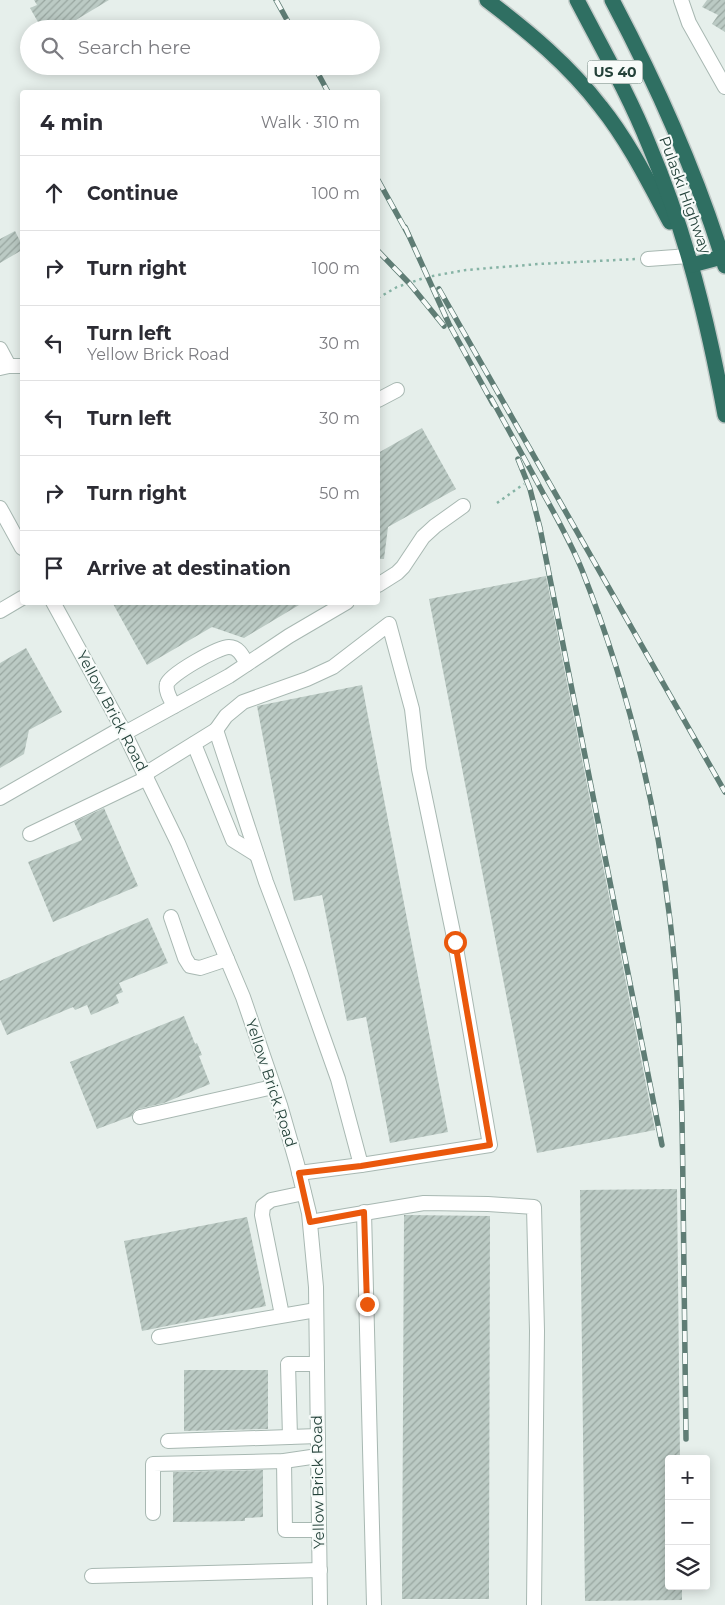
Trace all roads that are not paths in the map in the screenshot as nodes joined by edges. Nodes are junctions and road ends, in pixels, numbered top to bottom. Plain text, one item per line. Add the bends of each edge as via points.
1 (487, 0) edge
2 (577, 0) edge
3 (612, 0) edge
4 (681, 0) edge
5 (725, 87) edge
6 (710, 220) junction
7 (725, 235) edge
8 (648, 259) road end
9 (690, 260) junction
10 (724, 262) edge
11 (0, 349) edge
12 (11, 367) edge
13 (397, 390) dead end
14 (380, 399) edge
15 (725, 414) edge
16 (463, 506) dead end
17 (0, 508) edge
18 (20, 544) edge
19 (380, 584) edge
20 (20, 599) edge
21 (55, 605) edge
22 (342, 605) edge
23 (0, 611) edge
24 (247, 664) junction
25 (174, 706) junction
26 (124, 730) junction
27 (216, 730) junction
28 (194, 744) junction
29 (146, 776) junction
30 (0, 798) edge
31 (30, 834) dead end
32 (257, 854) junction
33 (171, 917) dead end
34 (227, 959) junction
35 (273, 1087) junction
36 (140, 1117) dead end
37 (361, 1166) junction
38 (299, 1173) junction
39 (304, 1192) junction
40 (364, 1212) junction
41 (310, 1222) junction
42 (316, 1310) junction
43 (282, 1316) junction
44 (159, 1337) dead end
45 (317, 1364) junction
46 (318, 1436) junction
47 (290, 1437) junction
48 (168, 1442) dead end
49 (318, 1456) junction
50 (284, 1460) junction
51 (153, 1513) dead end
52 (319, 1530) junction
53 (320, 1570) junction
54 (92, 1576) dead end
55 (320, 1605) edge
56 (374, 1605) edge
57 (534, 1605) edge

1 - 9 highway via 558,58 601,107 631,152
2 - 9 highway, Pulaski Highway / US 40 via 650,146
3 - 6 highway, Pulaski Highway / US 40 via 664,105
4 - 5 street via 689,23
6 - 7 street
6 - 10 highway, Pulaski Highway / US 40
8 - 9 street
9 - 10 highway
9 - 15 highway, Pulaski Highway / US 40
11 - 12 street
13 - 14 street
16 - 19 street via 423,537 403,567
17 - 18 street
20 - 23 street
21 - 26 street, Yellow Brick Road
22 - 24 street
24 - 25 street
24 - 25 street via 238,650 229,646 200,659 167,684
25 - 26 street
26 - 29 street, Yellow Brick Road
26 - 30 street
27 - 28 street
27 - 32 street
27 - 37 street via 226,716 243,702 333,667 389,624 412,709 419,769 455,942 490,1145
28 - 29 street
28 - 32 street via 233,840
29 - 31 street
29 - 34 street, Yellow Brick Road
32 - 37 street via 338,1079
33 - 34 street via 190,966 200,968
34 - 35 street, Yellow Brick Road
35 - 36 street
35 - 38 street, Yellow Brick Road
37 - 38 street
38 - 39 street, Yellow Brick Road
39 - 41 street, Yellow Brick Road
39 - 43 street via 271,1200 263,1206 262,1215
40 - 41 street
40 - 56 street
40 - 57 street via 424,1203 534,1207 537,1331
41 - 42 street, Yellow Brick Road
42 - 43 street
42 - 45 street, Yellow Brick Road
43 - 44 street
45 - 46 street, Yellow Brick Road
45 - 47 street via 288,1364
46 - 47 street
46 - 49 street, Yellow Brick Road
47 - 48 street
49 - 50 street
49 - 52 street, Yellow Brick Road
50 - 51 street via 153,1464
50 - 52 street via 285,1530
52 - 53 street, Yellow Brick Road
53 - 54 street
53 - 55 street, Yellow Brick Road

